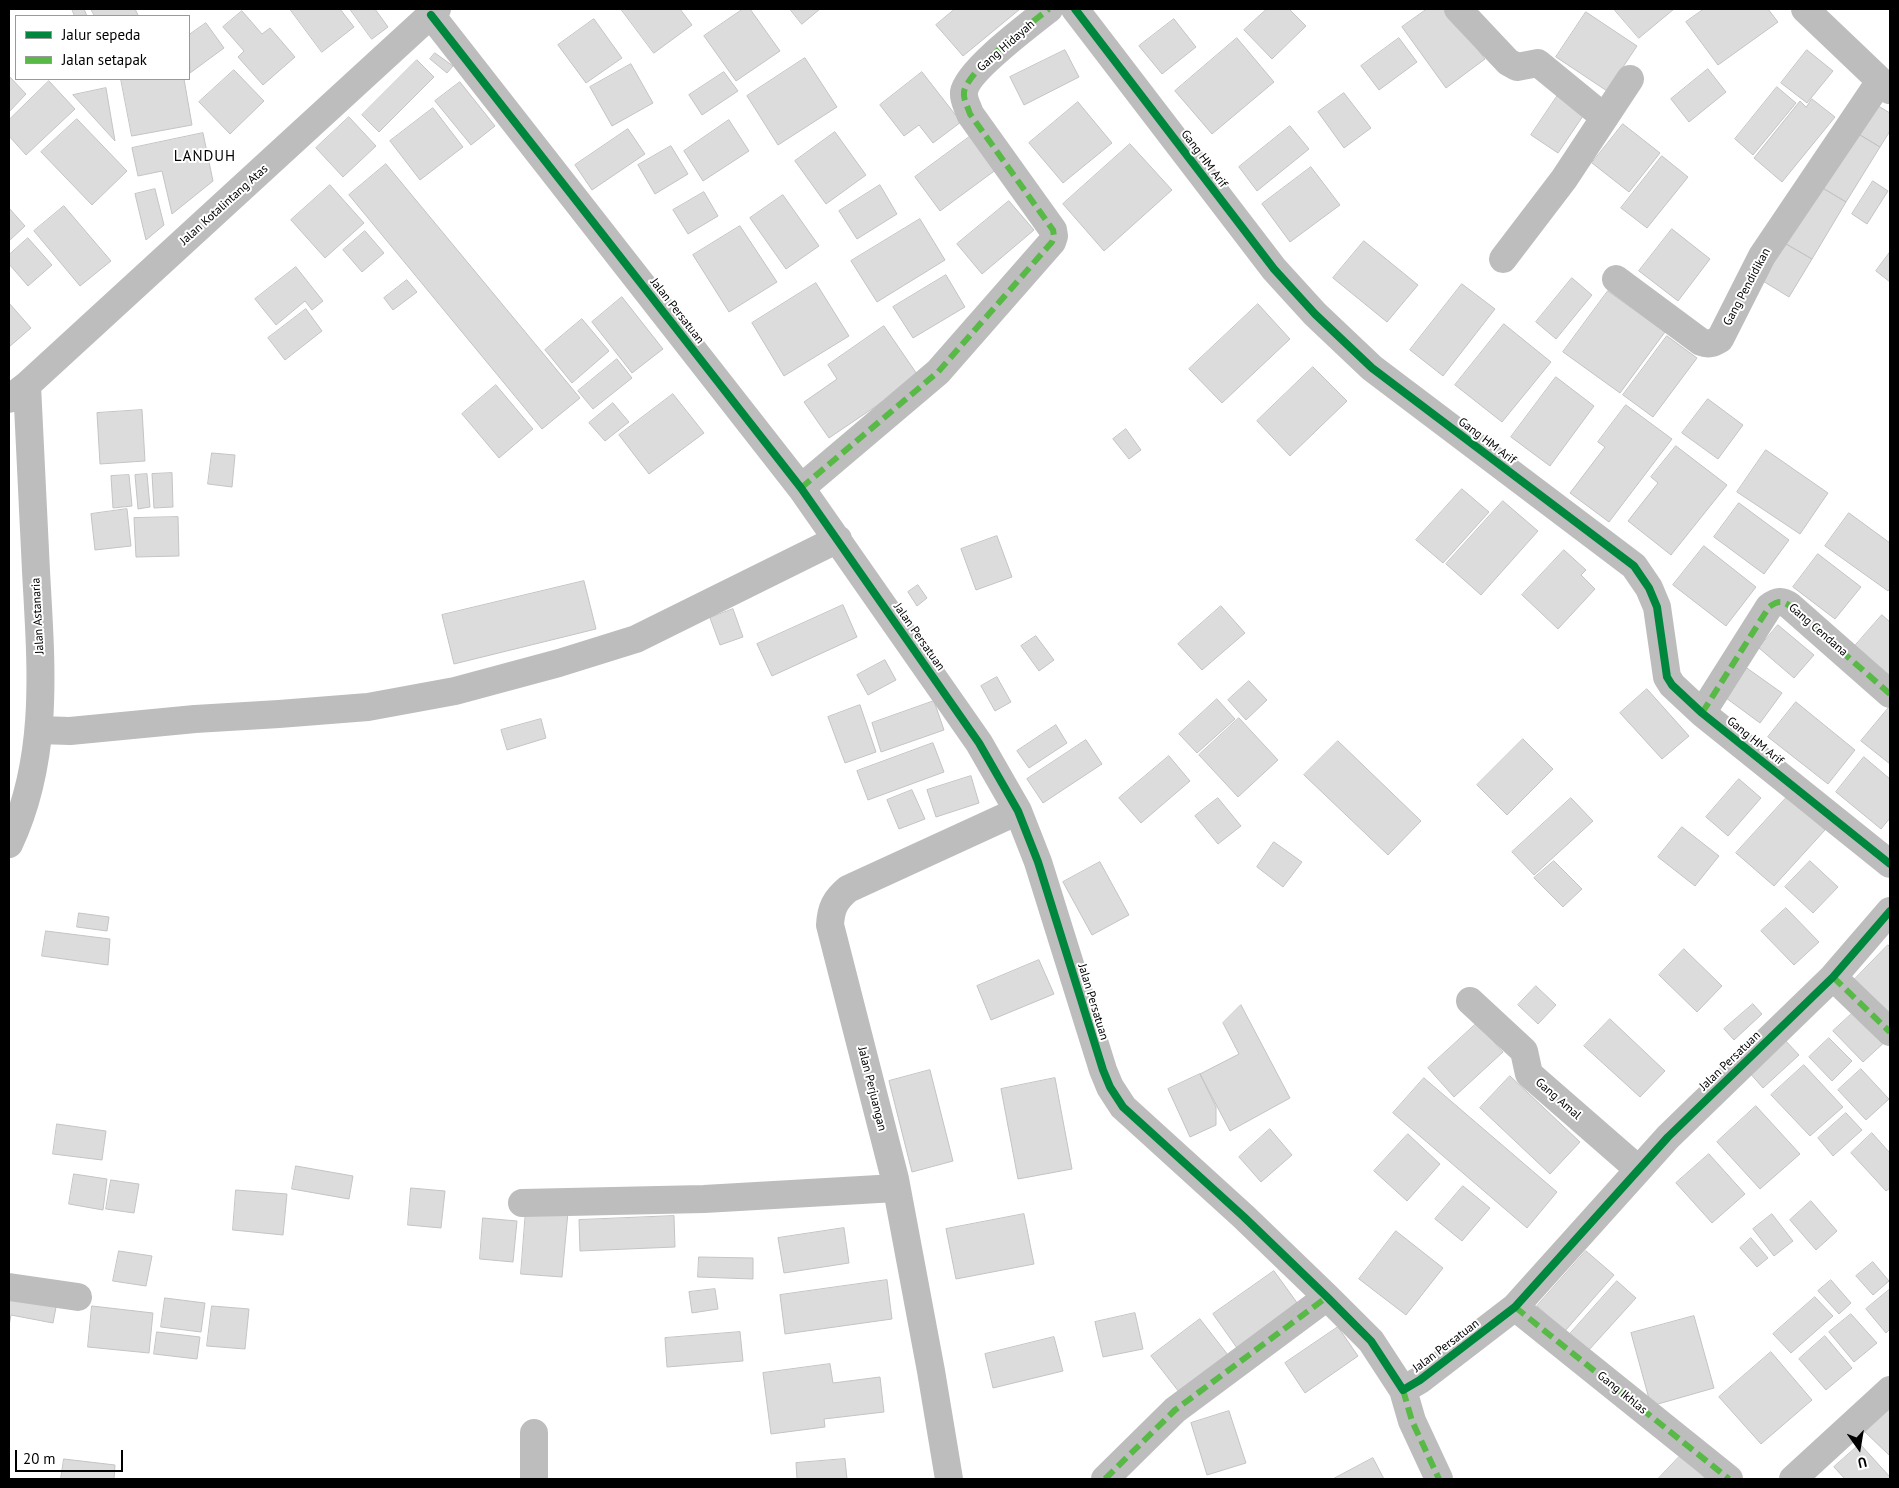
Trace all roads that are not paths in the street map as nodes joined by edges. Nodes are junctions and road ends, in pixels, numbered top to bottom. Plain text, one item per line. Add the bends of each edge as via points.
1 (1049, 9) edge
2 (1075, 9) edge
3 (1458, 9) edge
4 (1805, 9) edge
5 (434, 12) edge
6 (1630, 79) dead end
7 (1885, 86) edge
8 (1604, 117) junction
9 (1503, 259) dead end
10 (1616, 280) dead end
11 (18, 392) edge
12 (801, 488) junction
13 (838, 539) junction
14 (1890, 694) edge
15 (1702, 713) junction
16 (39, 730) junction
17 (1018, 811) junction
18 (9, 844) edge
19 (1890, 864) edge
20 (1890, 911) edge
21 (1833, 977) junction
22 (1470, 1001) dead end
23 (1890, 1032) edge
24 (1638, 1169) junction
25 (896, 1188) junction
26 (522, 1203) dead end
27 (9, 1287) edge
28 (78, 1297) dead end
29 (1327, 1297) junction
30 (1515, 1307) junction
31 (1403, 1390) junction
32 (1890, 1390) edge
33 (534, 1433) dead end
34 (534, 1479) edge
35 (949, 1479) edge
36 (1105, 1479) edge
37 (1439, 1479) edge
38 (1729, 1479) edge
39 (1793, 1479) edge

1 - 12 street, Gang Hidayah via 977,70 967,82 964,92 970,114 1053,230 1052,242 938,372
2 - 15 street, Gang HM Arif via 1274,269 1315,314 1372,368 1634,566 1657,607 1667,677
3 - 8 street via 1508,62 1517,67 1538,63
4 - 7 street
5 - 11 street, Jalan Kotalintang Atas
5 - 12 street, Jalan Persatuan
6 - 8 street
7 - 10 street, Gang Pendidikan via 1762,256 1720,339 1713,343 1701,342
8 - 9 street via 1564,179
11 - 16 street, Jalan Astanaria via 40,650
12 - 13 street, Jalan Persatuan
13 - 16 street via 636,639 455,691 368,707 70,731
13 - 17 street, Jalan Persatuan via 979,743
14 - 15 street, Gang Cendana via 1790,606 1779,601 1769,607
15 - 19 street, Gang HM Arif
16 - 18 street, Jalan Astanaria via 34,771
17 - 25 street, Jalan Perjuangan via 848,889 831,910 830,924
17 - 29 street, Jalan Persatuan via 1038,862 1110,1087 1123,1107
20 - 21 street, Jalan Persatuan
21 - 23 street
21 - 24 street, Jalan Persatuan
22 - 24 street, Gang Amal via 1524,1051 1529,1074
24 - 30 street, Jalan Persatuan
25 - 26 street via 704,1199
25 - 35 street, Jalan Perjuangan
27 - 28 street
29 - 31 street, Jalan Persatuan via 1371,1341
29 - 36 street via 1175,1410
30 - 31 street, Jalan Persatuan
30 - 38 street, Gang Ikhlas
31 - 37 street via 1412,1421
32 - 39 street
33 - 34 street

